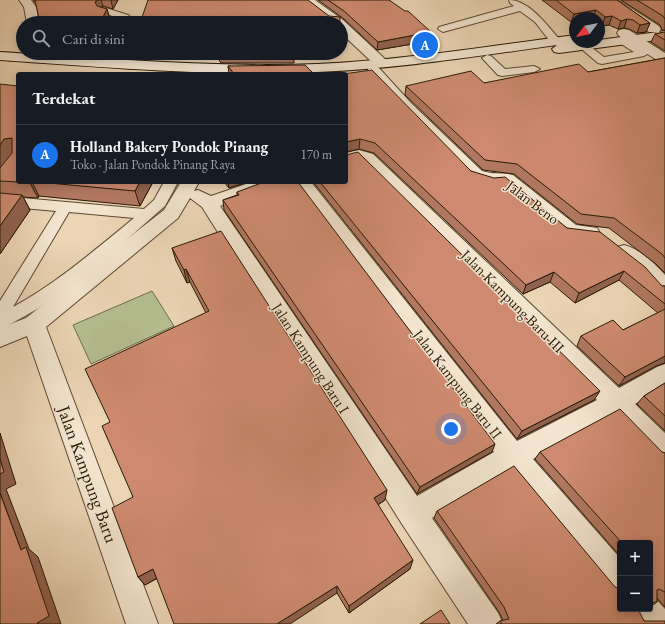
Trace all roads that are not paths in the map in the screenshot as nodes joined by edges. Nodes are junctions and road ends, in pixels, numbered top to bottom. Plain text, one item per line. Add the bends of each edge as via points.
1 (25, 0) edge
2 (308, 0) edge
3 (511, 0) edge
4 (610, 0) edge
5 (522, 7) junction
6 (103, 10) edge
7 (32, 16) edge
8 (122, 16) edge
9 (329, 16) edge
10 (443, 29) dead end
11 (661, 31) edge
12 (348, 36) edge
13 (605, 36) edge
14 (627, 37) junction
15 (605, 40) edge
16 (556, 42) junction
17 (569, 43) edge
18 (569, 45) edge
19 (585, 48) edge
20 (16, 55) edge
21 (0, 56) edge
22 (487, 58) junction
23 (665, 59) edge
24 (136, 60) edge
25 (0, 64) edge
26 (370, 67) junction
27 (534, 69) dead end
28 (238, 71) edge
29 (150, 72) edge
30 (346, 72) edge
31 (353, 156) edge
32 (182, 184) edge
33 (264, 184) edge
34 (304, 184) edge
35 (0, 201) edge
36 (209, 203) junction
37 (65, 207) junction
38 (148, 214) junction
39 (665, 288) edge
40 (34, 314) junction
41 (0, 315) edge
42 (0, 323) edge
43 (0, 338) edge
44 (665, 374) edge
45 (615, 403) junction
46 (665, 450) edge
47 (513, 456) junction
48 (412, 514) junction
49 (617, 577) edge
50 (647, 612) edge
51 (142, 624) edge
52 (487, 624) edge
53 (657, 624) edge

1 - 7 street
2 - 9 street
3 - 5 lane
4 - 11 street
5 - 10 lane
5 - 16 lane via 538,20
6 - 8 lane
11 - 14 street
12 - 26 street, Jalan Beno
13 - 14 street
14 - 15 street
14 - 19 lane via 644,53 604,62
14 - 23 street
16 - 17 street
16 - 26 street
18 - 22 street
20 - 21 street
22 - 26 street
22 - 27 lane via 502,73
24 - 28 street
25 - 29 street
26 - 28 street
26 - 30 street
26 - 39 street, Jalan Beno via 476,175 492,180 507,179 571,231 601,234 648,270
31 - 45 street, Jalan Kampung Baru III via 364,156 372,163
32 - 36 street
32 - 38 lane
32 - 40 street via 171,214
33 - 36 street
34 - 47 street, Jalan Kampung Baru II
35 - 37 lane
36 - 48 street, Jalan Kampung Baru I
37 - 38 lane
37 - 41 lane
38 - 40 lane
40 - 42 lane via 13,317
40 - 43 street
40 - 51 street, Jalan Kampung Baru
44 - 45 street
45 - 46 street, Jalan Kampung Baru III
45 - 47 street
47 - 48 street
47 - 49 street, Jalan Kampung Baru II
48 - 52 street, Jalan Kampung Baru I
50 - 53 street

